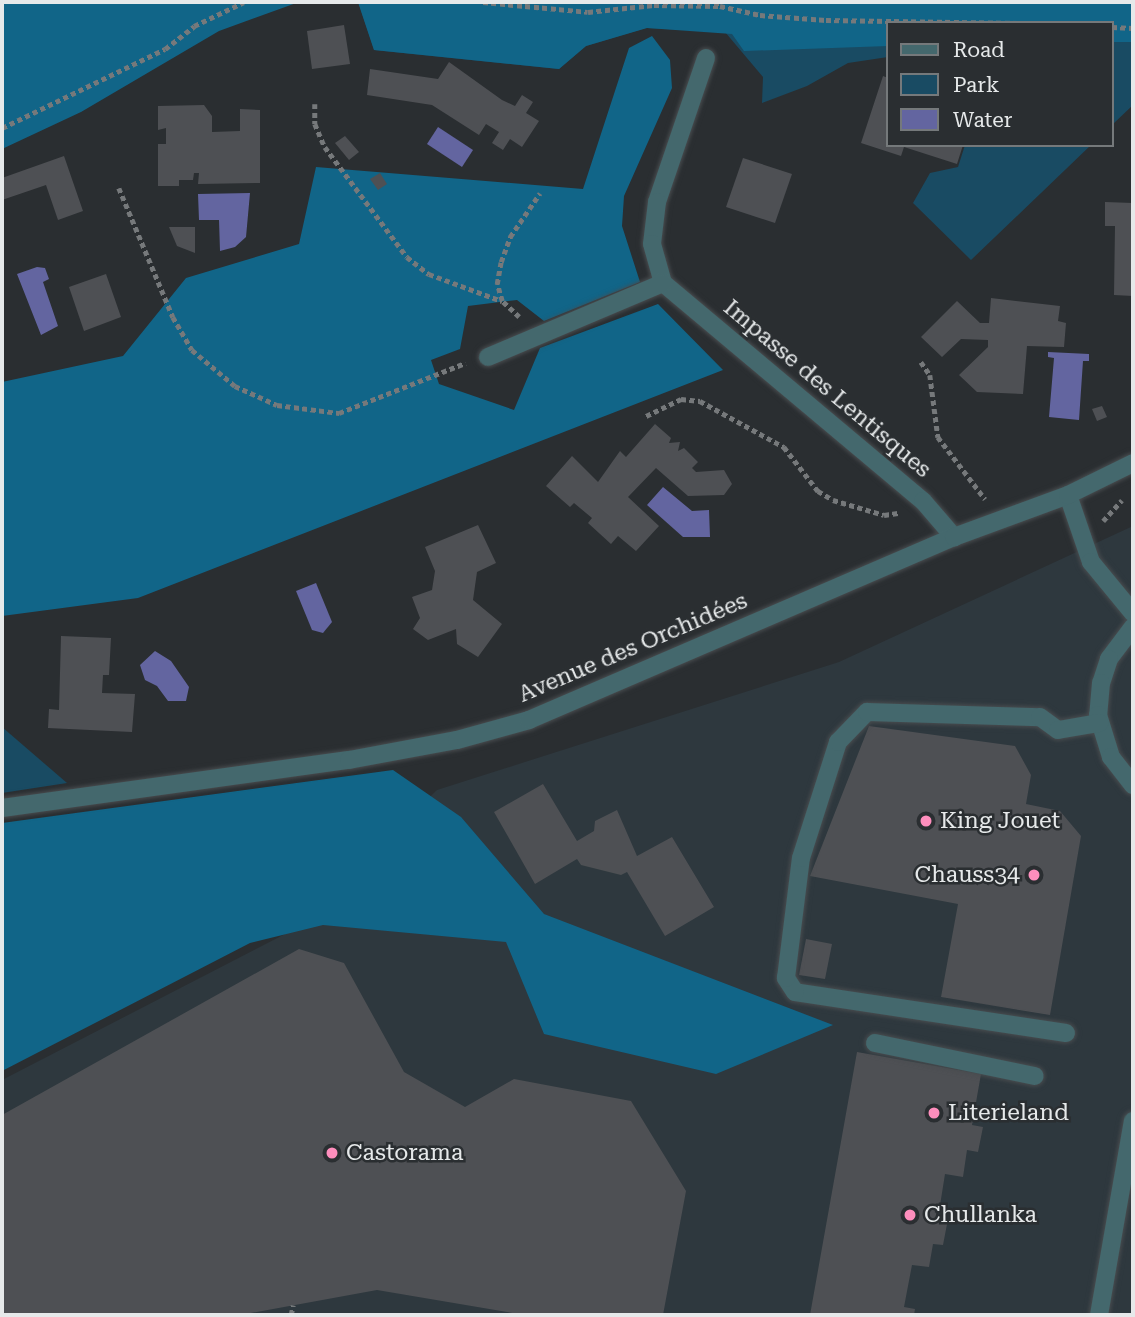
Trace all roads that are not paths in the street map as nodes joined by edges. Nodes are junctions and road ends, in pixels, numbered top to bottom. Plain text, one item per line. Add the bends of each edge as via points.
1 (706, 58) dead end
2 (663, 283) junction
3 (488, 357) road end
4 (1133, 463) edge
5 (1068, 495) junction
6 (954, 537) junction
7 (1133, 612) edge
8 (1133, 627) edge
9 (1100, 723) junction
10 (1133, 785) edge
11 (2, 808) edge
12 (1066, 1033) dead end
13 (875, 1043) dead end
14 (1035, 1076) dead end
15 (1133, 1122) edge
16 (1099, 1315) edge

1 - 2 street via 657,202 652,244
2 - 3 street
2 - 6 street, Impasse des Lentisques via 923,501
4 - 5 street, Avenue des Orchidées
5 - 6 street, Avenue des Orchidées
5 - 7 street via 1091,562
6 - 11 street, Avenue des Orchidées via 529,720 457,740 349,760
8 - 9 street via 1109,659 1101,683
9 - 10 street via 1111,757
9 - 12 street via 1058,730 1040,717 866,712 838,742 801,858 786,978 795,992
13 - 14 street
15 - 16 street

